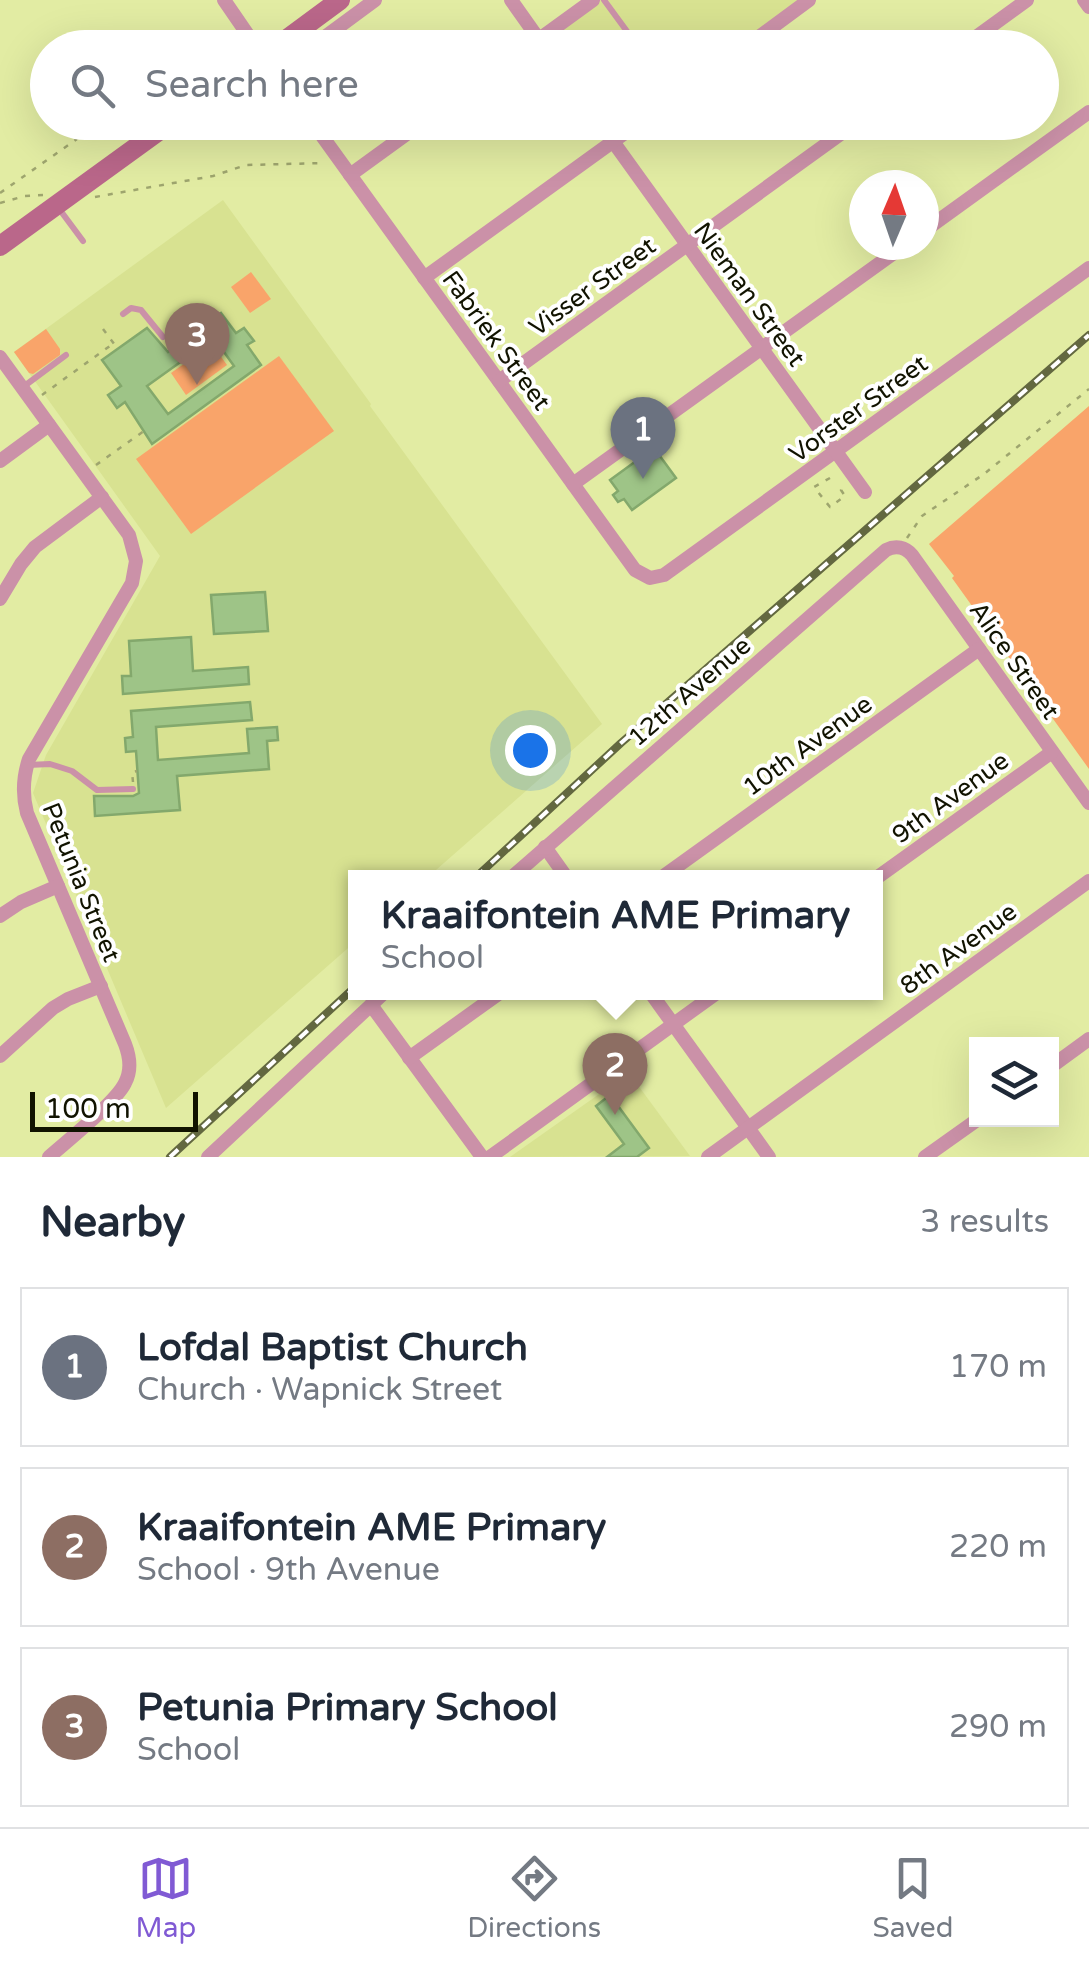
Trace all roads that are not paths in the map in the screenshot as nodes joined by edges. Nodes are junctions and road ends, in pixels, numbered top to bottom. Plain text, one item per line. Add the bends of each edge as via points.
1 (224, 0) edge
2 (340, 0) edge
3 (376, 0) edge
4 (511, 0) edge
5 (593, 0) edge
6 (604, 0) edge
7 (1027, 0) edge
8 (1084, 0) edge
9 (803, 2) edge
10 (1089, 7) edge
11 (245, 30) edge
12 (299, 30) edge
13 (335, 30) edge
14 (528, 30) edge
15 (556, 30) edge
16 (626, 30) edge
17 (767, 30) edge
18 (986, 30) edge
19 (1089, 112) edge
20 (1059, 134) edge
21 (144, 140) edge
22 (325, 140) edge
23 (399, 140) edge
24 (616, 140) edge
25 (832, 140) edge
26 (1050, 140) edge
27 (613, 142) junction
28 (350, 176) junction
29 (53, 201) junction
30 (939, 220) edge
31 (83, 241) dead end
32 (688, 245) junction
33 (0, 246) edge
34 (883, 260) edge
35 (1089, 268) edge
36 (424, 278) junction
37 (122, 314) dead end
38 (163, 337) dead end
39 (762, 348) junction
40 (66, 355) dead end
41 (0, 357) edge
42 (499, 381) junction
43 (22, 387) junction
44 (49, 424) junction
45 (836, 451) junction
46 (0, 461) edge
47 (573, 484) junction
48 (865, 492) dead end
49 (102, 497) junction
50 (900, 547) joint
51 (650, 578) joint
52 (0, 599) edge
53 (980, 650) junction
54 (1052, 752) junction
55 (27, 765) junction
56 (134, 789) road end
57 (1089, 804) edge
58 (544, 847) junction
59 (520, 870) edge
60 (561, 870) edge
61 (672, 870) edge
62 (883, 873) edge
63 (1089, 881) edge
64 (58, 886) junction
65 (0, 916) edge
66 (100, 986) junction
67 (377, 1000) edge
68 (490, 1000) edge
69 (656, 1000) edge
70 (707, 1000) edge
71 (371, 1006) junction
72 (673, 1025) junction
73 (1089, 1039) edge
74 (0, 1056) edge
75 (410, 1058) junction
76 (1059, 1061) edge
77 (969, 1126) edge
78 (748, 1128) junction
79 (210, 1155) edge
80 (49, 1157) edge
81 (482, 1157) edge
82 (490, 1157) edge
83 (708, 1157) edge
84 (769, 1157) edge
85 (925, 1157) edge

1 - 11 street
2 - 12 street
3 - 13 street
4 - 14 street
5 - 15 street
6 - 16 lane
7 - 18 street
8 - 10 street
9 - 17 street
19 - 20 street
21 - 29 street
22 - 28 street, Fabriek Street
23 - 28 street
24 - 27 street
25 - 32 street, Visser Street
26 - 30 street
27 - 32 street, Nieman Street
27 - 36 street
28 - 36 street, Fabriek Street
29 - 31 lane
29 - 33 street
32 - 39 street, Nieman Street
32 - 42 street, Visser Street
34 - 39 street
35 - 45 street, Vorster Street
36 - 42 street, Fabriek Street
37 - 38 lane via 140,310
39 - 45 street, Nieman Street
39 - 47 street
40 - 43 lane
41 - 43 street
42 - 47 street, Fabriek Street
43 - 44 street
44 - 46 street
44 - 49 street
45 - 48 street, Nieman Street
45 - 51 street, Vorster Street via 664,575
47 - 51 street, Fabriek Street via 635,570
49 - 52 street via 35,548
49 - 55 street via 136,552 134,576 125,606
50 - 53 street, Alice Street
50 - 58 street, 12th Avenue via 886,550
53 - 54 street, Alice Street
53 - 61 street, 10th Avenue
54 - 57 street, Alice Street
54 - 62 street, 9th Avenue
55 - 56 lane via 72,771 97,790
55 - 64 street, Petunia Street via 27,813
58 - 59 street, 12th Avenue
58 - 60 street
63 - 78 street, 8th Avenue
64 - 65 street
64 - 66 street, Petunia Street
66 - 74 street via 53,1008
66 - 80 street, Petunia Street via 129,1053 128,1076 119,1093
67 - 71 street
68 - 75 street
69 - 72 street
70 - 72 street
71 - 75 street
71 - 79 street
72 - 78 street
72 - 82 street
73 - 76 street
75 - 81 street
77 - 85 street
78 - 83 street, 8th Avenue
78 - 84 street

